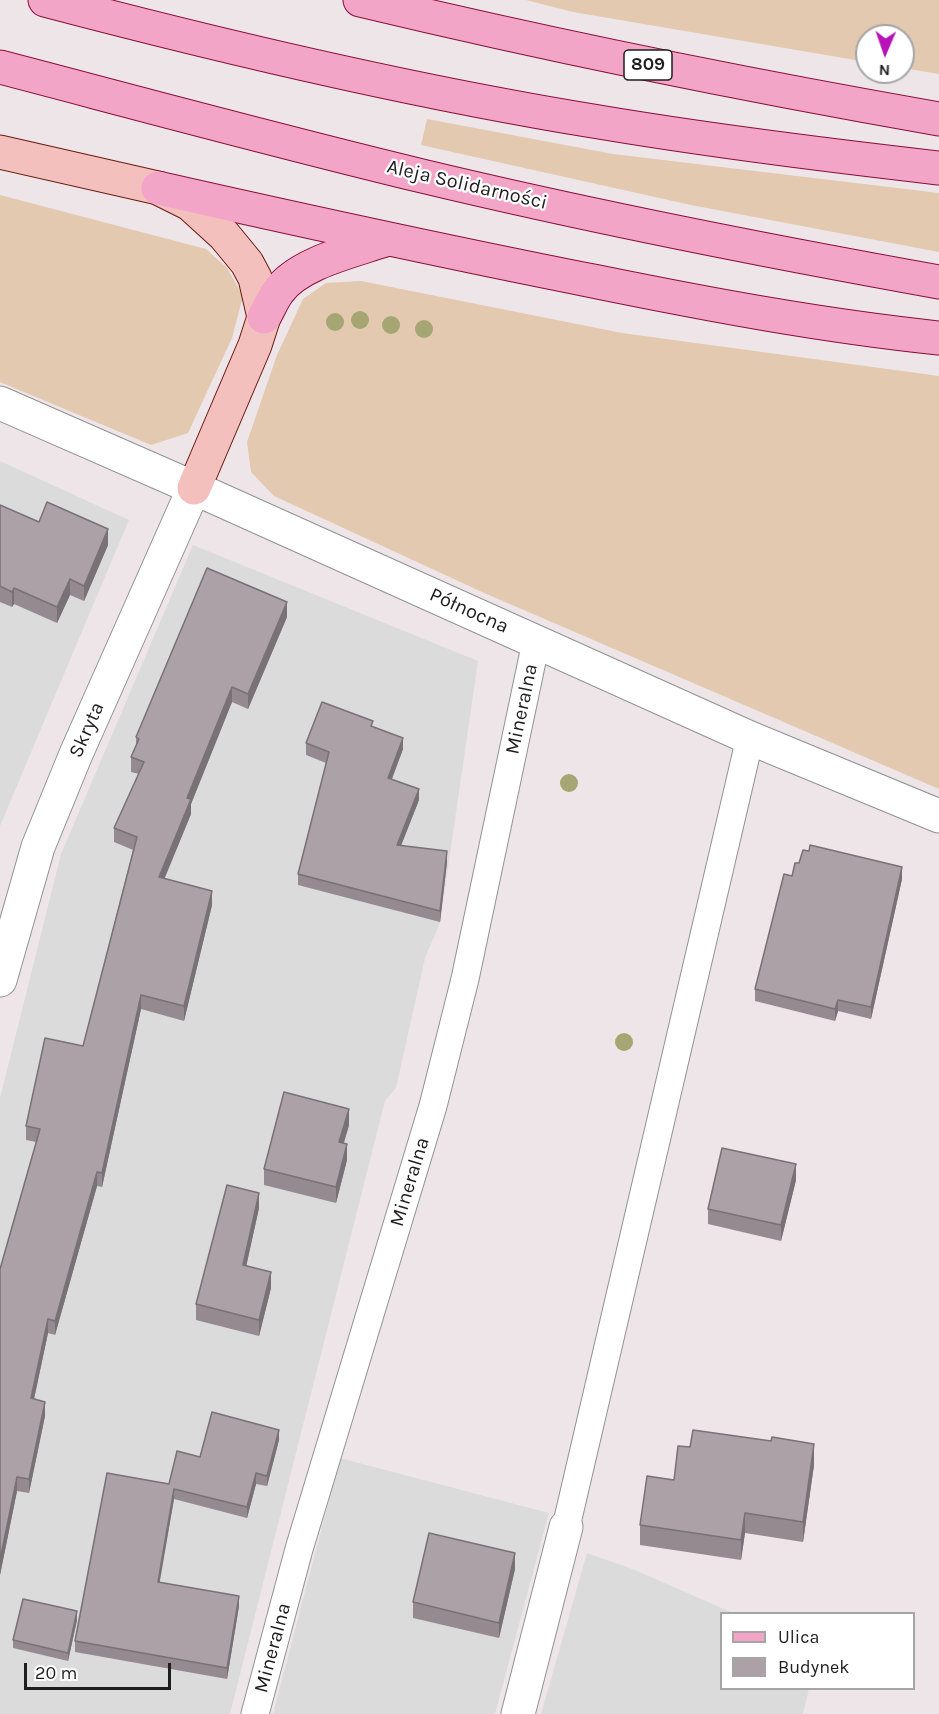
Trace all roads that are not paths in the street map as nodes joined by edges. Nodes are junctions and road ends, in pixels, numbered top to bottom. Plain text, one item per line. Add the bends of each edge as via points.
1 (45, 0) edge
2 (360, 0) edge
3 (0, 68) edge
4 (939, 120) edge
5 (0, 152) edge
6 (939, 168) edge
7 (158, 188) junction
8 (385, 240) junction
9 (939, 282) edge
10 (264, 316) junction
11 (939, 338) edge
12 (0, 403) edge
13 (194, 488) junction
14 (536, 642) junction
15 (750, 738) junction
16 (939, 816) edge
17 (0, 980) edge
18 (566, 1527) joint
19 (255, 1714) edge
20 (518, 1714) edge

1 - 6 main road via 298,62 523,109 723,141
2 - 4 main road, 809 via 635,63
3 - 9 main road, Aleja Solidarności via 549,205
5 - 7 main road
7 - 8 main road
7 - 10 main road via 190,204 237,249 255,278
8 - 10 main road via 296,274 278,291
8 - 11 main road via 739,309
10 - 13 main road
12 - 13 street, Północna
13 - 14 street, Północna
13 - 17 street, Skryta via 38,847
14 - 15 street, Północna
14 - 19 lane, Mineralna via 465,979 433,1106 299,1549
15 - 16 street, Północna
15 - 18 lane
18 - 20 street

